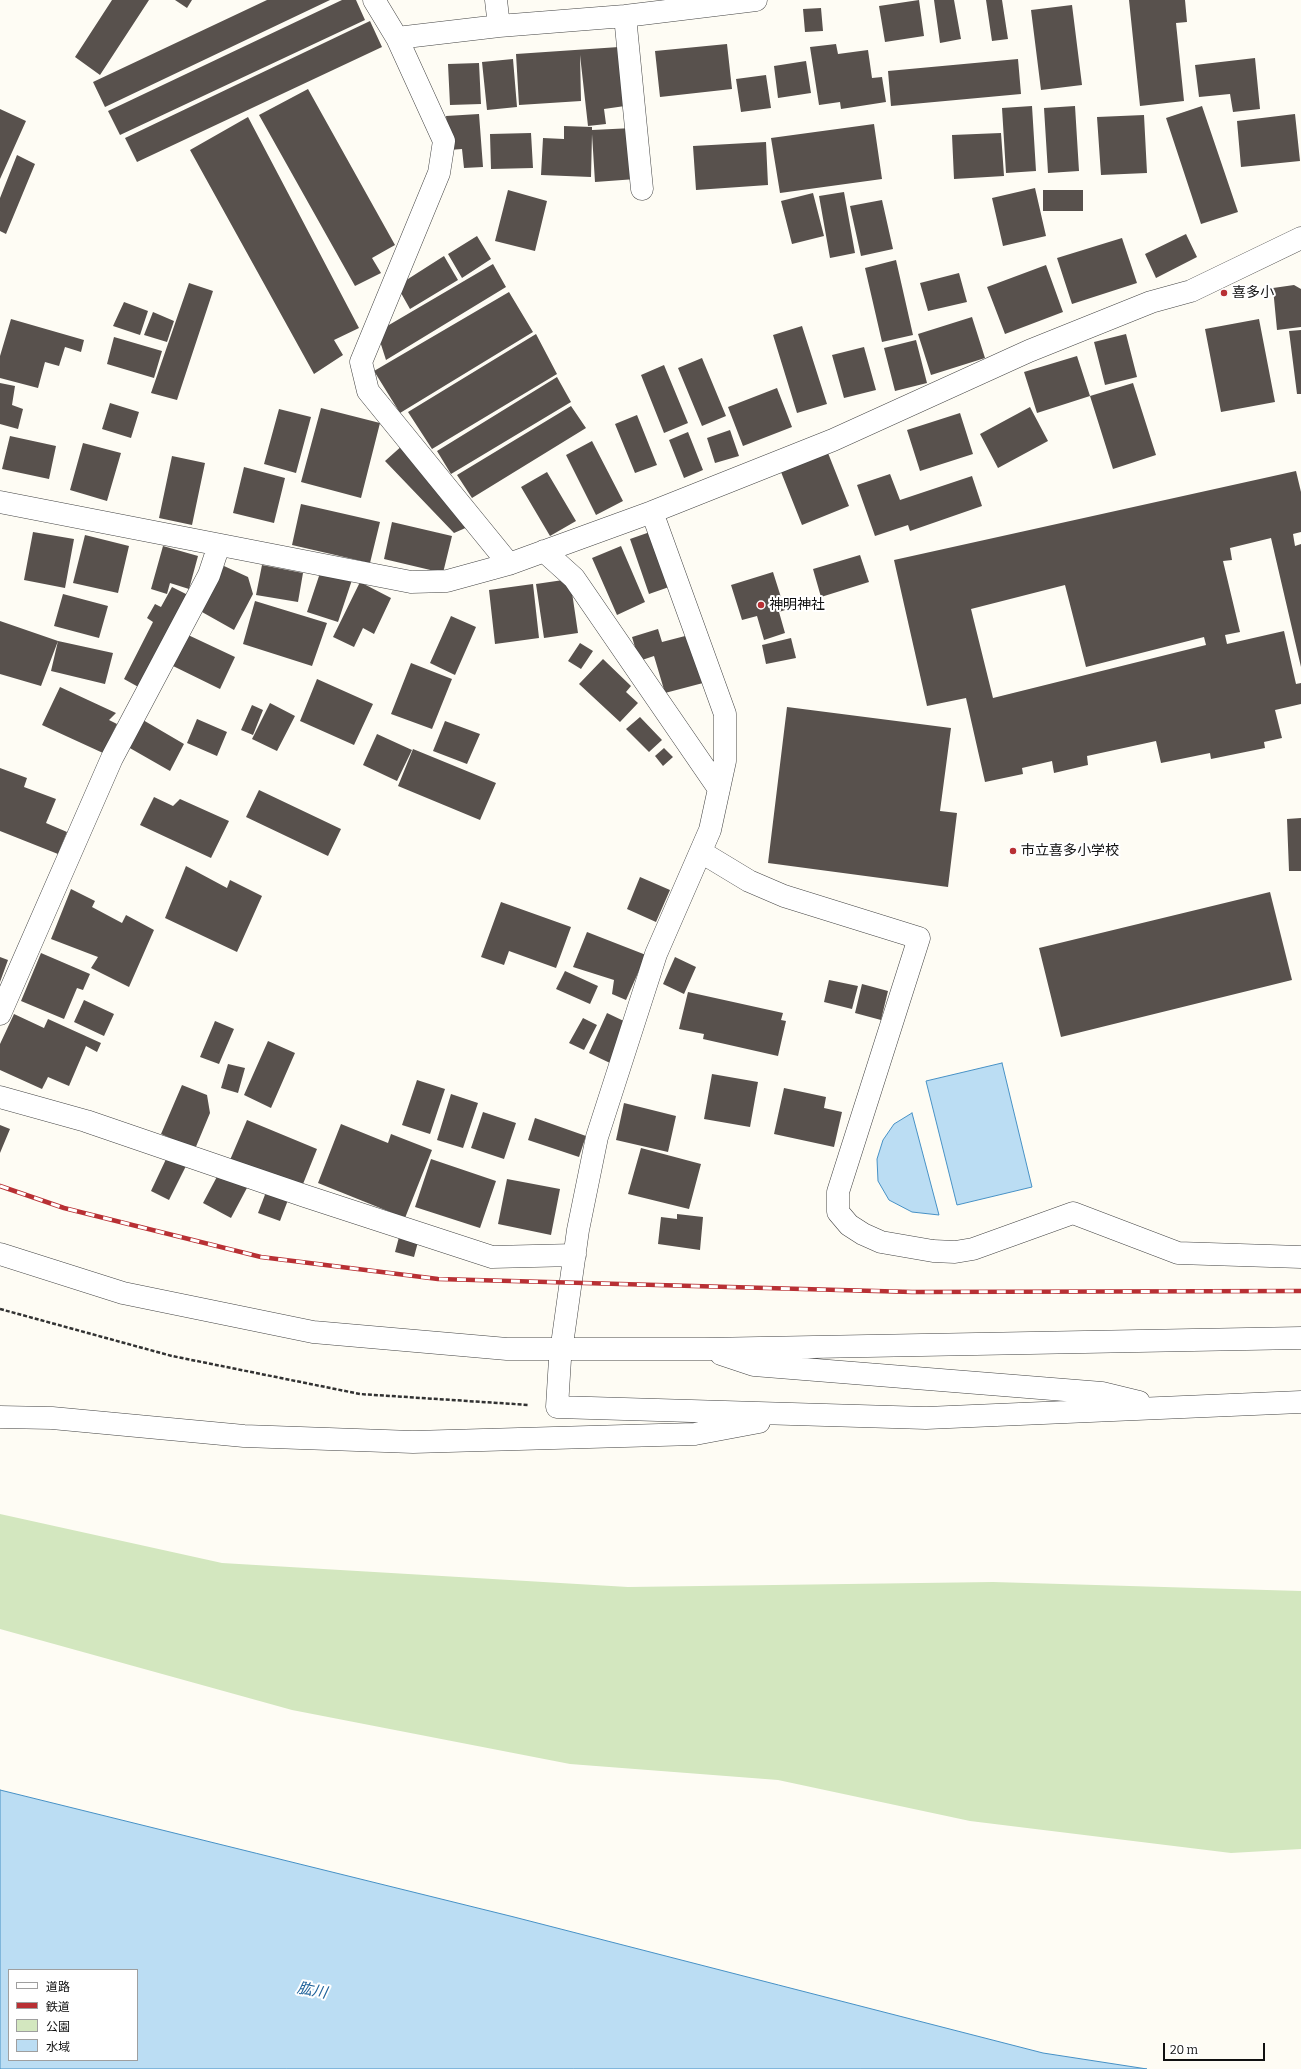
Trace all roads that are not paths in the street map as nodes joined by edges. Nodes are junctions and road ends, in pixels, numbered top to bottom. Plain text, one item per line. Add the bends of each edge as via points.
1 (374, 0) edge
2 (496, 0) edge
3 (756, 0) edge
4 (626, 16) junction
5 (499, 26) junction
6 (397, 38) junction
7 (642, 189) dead end
8 (1301, 238) edge
9 (0, 502) edge
10 (652, 512) junction
11 (219, 545) junction
12 (544, 551) junction
13 (509, 564) junction
14 (719, 789) junction
15 (701, 852) junction
16 (0, 1014) edge
17 (0, 1097) edge
18 (0, 1254) edge
19 (575, 1255) junction
20 (1301, 1257) edge
21 (1301, 1338) edge
22 (562, 1349) junction
23 (705, 1349) junction
24 (1301, 1402) edge
25 (1169, 1408) junction
26 (805, 1414) junction
27 (0, 1417) edge

1 - 6 street
2 - 5 street
3 - 4 street
4 - 5 street
4 - 7 street
5 - 6 street
6 - 13 street via 444,141 439,173 361,362 368,391
8 - 10 street via 1192,291 1151,302 1029,351 833,440
9 - 11 street
10 - 12 street
10 - 14 street via 725,714 725,761
11 - 13 street via 411,582 447,581
11 - 16 street via 209,575 112,758
12 - 13 street
12 - 14 street via 574,578
14 - 15 street via 710,830
15 - 19 street via 656,954 597,1137
15 - 20 street via 749,881 784,896 919,938 838,1192 838,1212 849,1225 881,1242 955,1252 973,1249 1073,1213 1178,1253
17 - 19 street via 86,1121 492,1257
18 - 22 street via 124,1293 313,1332 507,1349
19 - 22 street
21 - 23 street
22 - 23 street
22 - 26 street via 557,1407
23 - 25 street via 754,1365 1102,1393
24 - 25 street
25 - 26 street via 926,1418
26 - 27 street via 695,1434 413,1442 244,1436 52,1418

